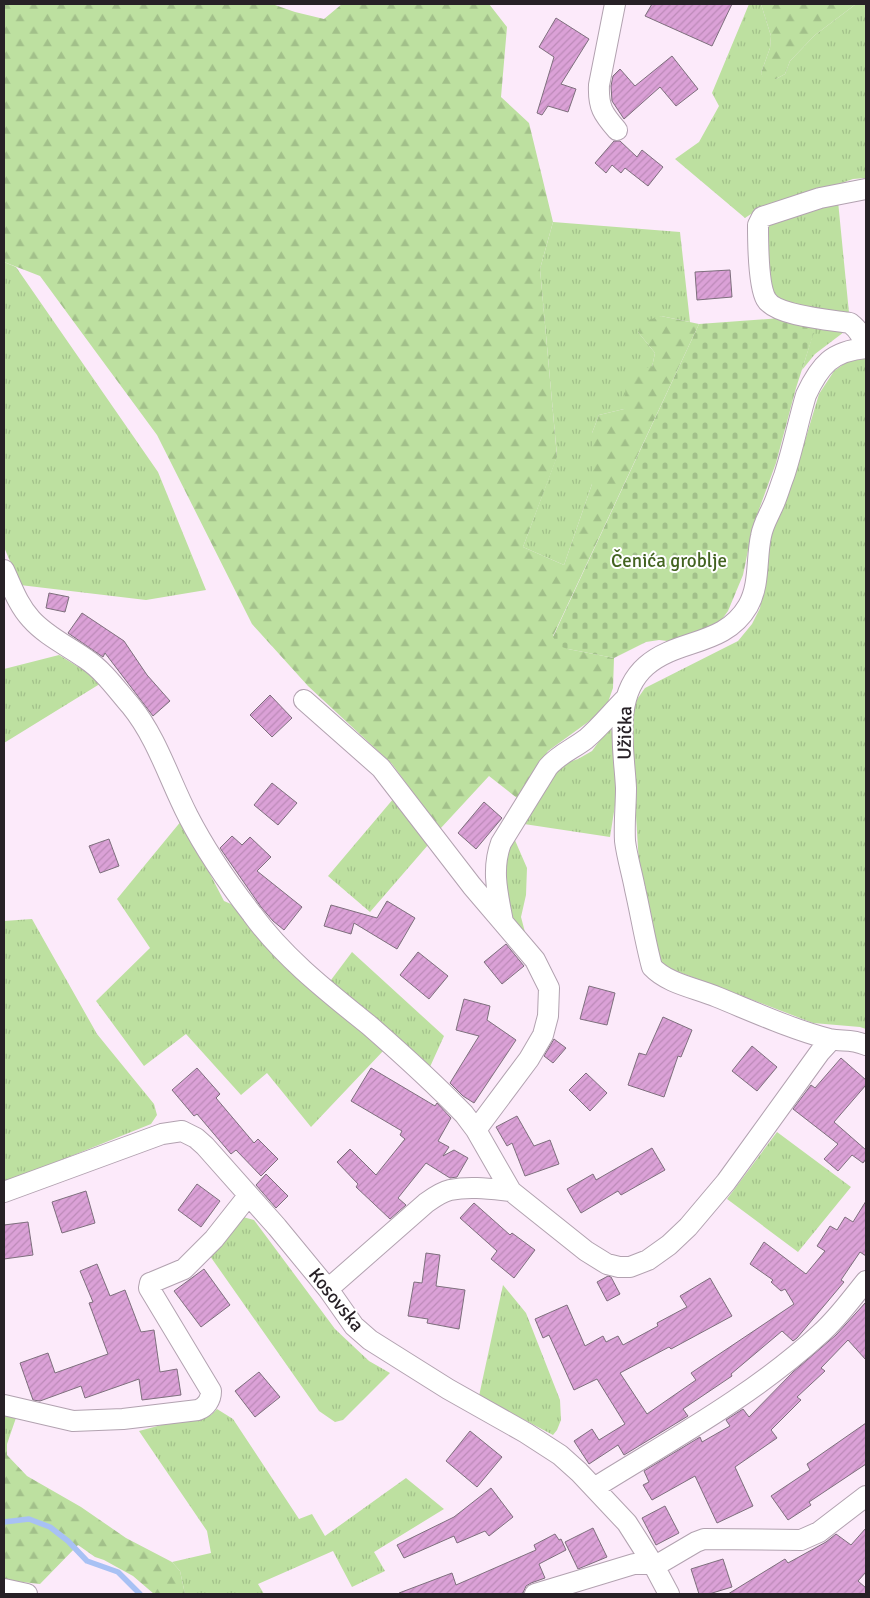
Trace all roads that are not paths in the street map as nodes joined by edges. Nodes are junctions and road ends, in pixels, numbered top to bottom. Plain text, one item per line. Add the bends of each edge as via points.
1 (615, 4) edge
2 (617, 130) dead end
3 (866, 189) edge
4 (865, 348) edge
5 (4, 570) edge
6 (625, 699) junction
7 (304, 700) dead end
8 (503, 922) junction
9 (832, 1040) junction
10 (866, 1045) edge
11 (476, 1130) junction
12 (510, 1191) junction
13 (4, 1192) edge
14 (248, 1196) junction
15 (866, 1281) edge
16 (328, 1290) junction
17 (4, 1405) edge
18 (594, 1488) junction
19 (866, 1496) edge
20 (653, 1564) junction
21 (4, 1589) edge
22 (27, 1594) edge
23 (535, 1594) edge
24 (669, 1594) edge

1 - 2 street via 599,97 601,109
3 - 4 street via 820,198 762,217 758,226 761,284 766,300 788,313 850,323 862,336
4 - 6 street, Užička via 839,353 832,358 806,395 784,474 761,534 755,590 743,614 716,635 656,658 638,673
5 - 11 street via 18,601 31,619 88,660 132,708 153,740 187,816 210,856 253,916 281,948 325,989 448,1097
6 - 8 street via 586,738 557,756 501,843 494,873
6 - 9 street, Užička via 622,731 625,842 652,967 670,980
7 - 8 street via 381,768
8 - 11 street via 543,974 549,988 548,1016 529,1059
9 - 10 street, Užička via 854,1040
9 - 12 street via 710,1202 669,1245 640,1264 630,1267 607,1264
11 - 12 street
12 - 16 street via 450,1190 438,1194
13 - 14 street, Kosovska via 176,1131 196,1138
14 - 16 street, Kosovska
14 - 17 street via 184,1269 150,1283 149,1288 211,1391 204,1408 122,1419 73,1421
15 - 18 street via 822,1332 774,1373
16 - 18 street, Kosovska via 354,1326 370,1340 560,1455
18 - 20 street, Kosovska via 627,1523
19 - 20 street via 819,1532 801,1540 704,1538
20 - 23 street via 634,1564
20 - 24 street, Kosovska
21 - 22 street

